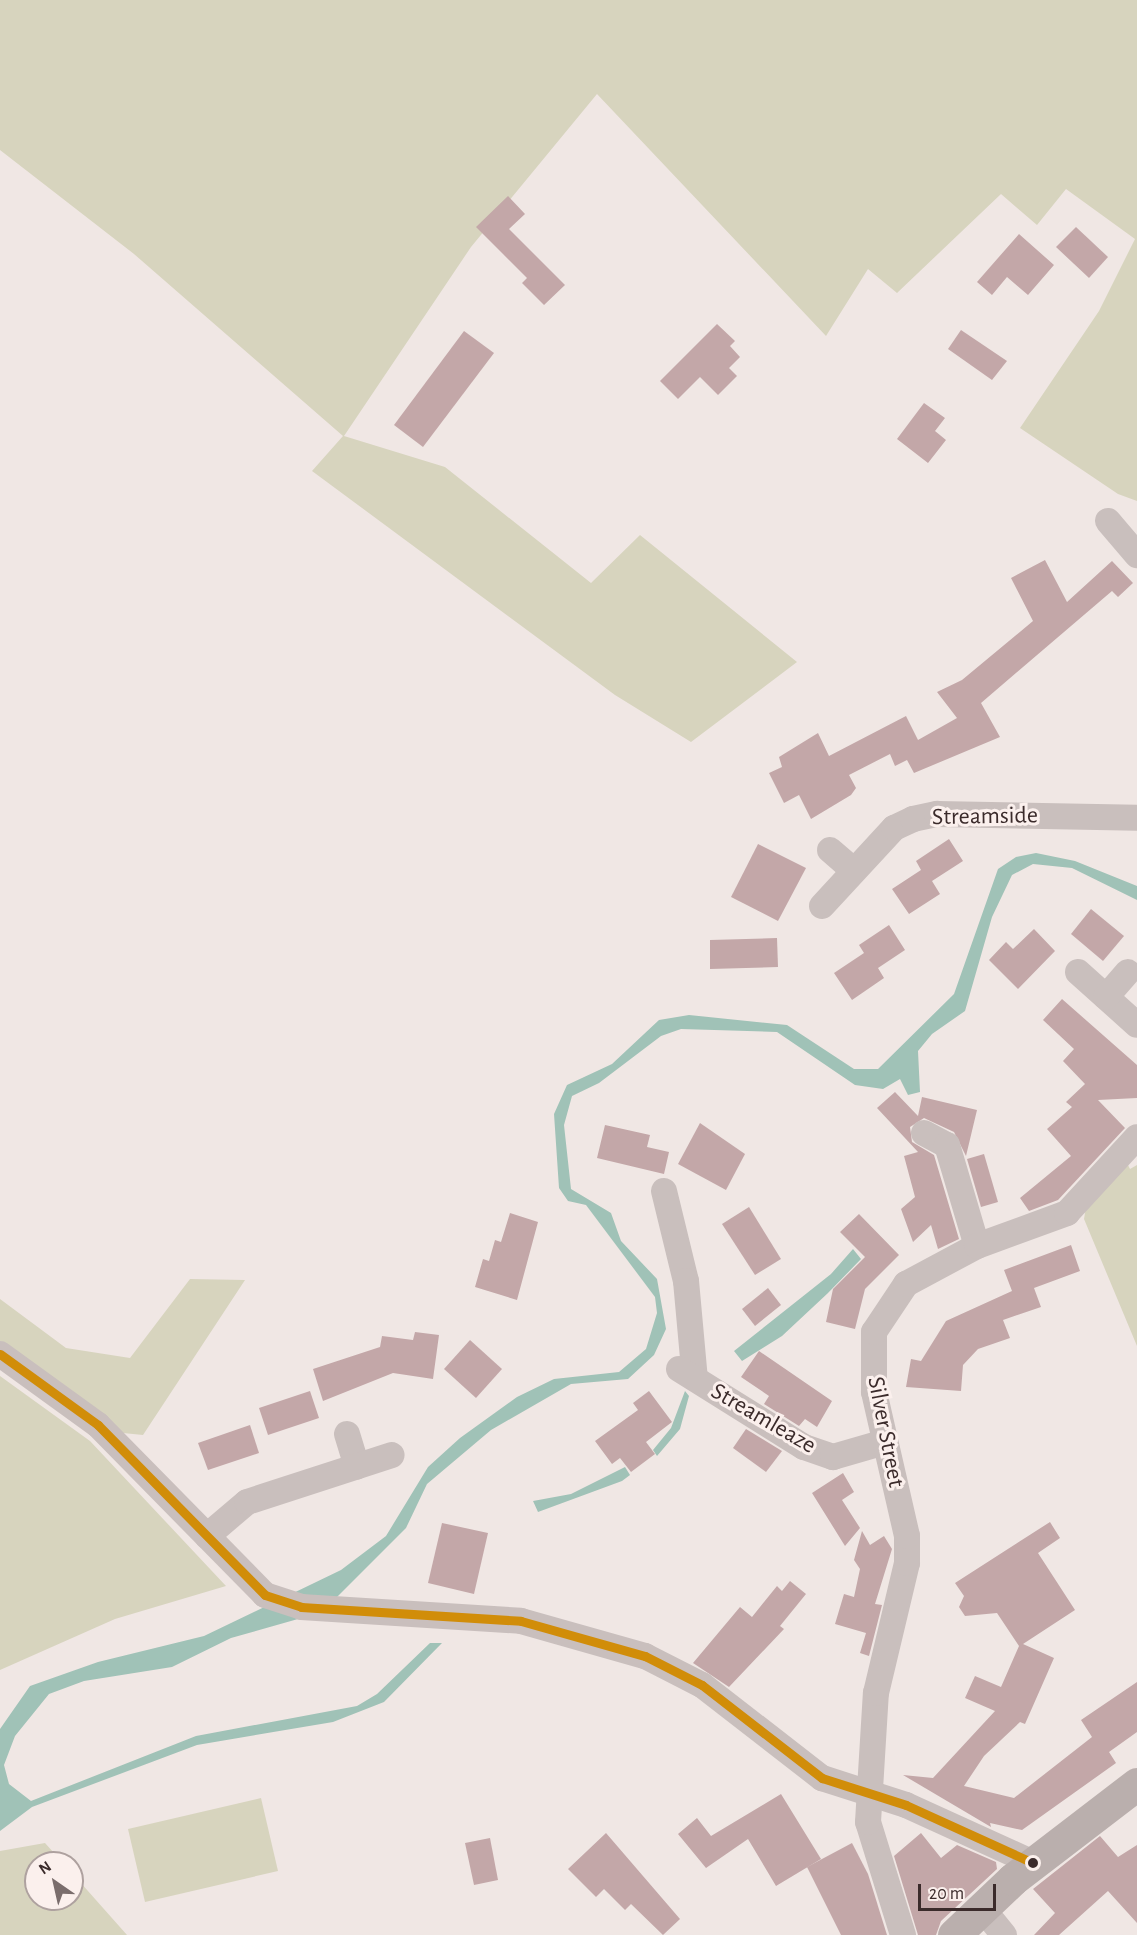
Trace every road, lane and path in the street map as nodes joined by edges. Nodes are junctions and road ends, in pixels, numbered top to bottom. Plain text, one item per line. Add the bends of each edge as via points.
1 (1108, 521) dead end
2 (1137, 555) edge
3 (1137, 818) edge
4 (830, 850) dead end
5 (853, 870) junction
6 (822, 906) dead end
7 (1078, 972) dead end
8 (1128, 972) dead end
9 (1106, 997) junction
10 (1137, 1025) edge
11 (924, 1134) dead end
12 (1137, 1137) edge
13 (664, 1191) dead end
14 (977, 1246) junction
15 (0, 1354) edge
16 (347, 1434) dead end
17 (885, 1442) junction
18 (392, 1455) dead end
19 (357, 1466) junction
20 (207, 1536) junction
21 (1137, 1784) edge
22 (870, 1794) junction
23 (1033, 1863) junction
24 (982, 1908) junction
25 (903, 1935) edge
26 (954, 1935) edge
27 (1004, 1935) edge

1 - 2 street
3 - 5 street, Streamside via 929,816 894,828
4 - 5 street
5 - 6 street, Streamside
7 - 9 street
8 - 9 street
9 - 10 street
11 - 14 street via 947,1145
12 - 14 street, Silver Street via 1067,1213
13 - 17 street, Streamleaze via 686,1281 687,1374 804,1447 833,1457
14 - 17 street, Silver Street via 906,1284 874,1332 874,1392
15 - 20 street via 98,1425
16 - 19 street
17 - 22 street, Silver Street via 907,1536 907,1563 876,1693
18 - 19 street
19 - 20 street via 247,1502
20 - 22 street via 247,1582 265,1595 300,1607 521,1621 645,1656 702,1685 799,1766
21 - 23 main road
22 - 23 street via 906,1805
22 - 25 street, Silver Street via 868,1822
23 - 24 main road
24 - 26 main road
24 - 27 street

